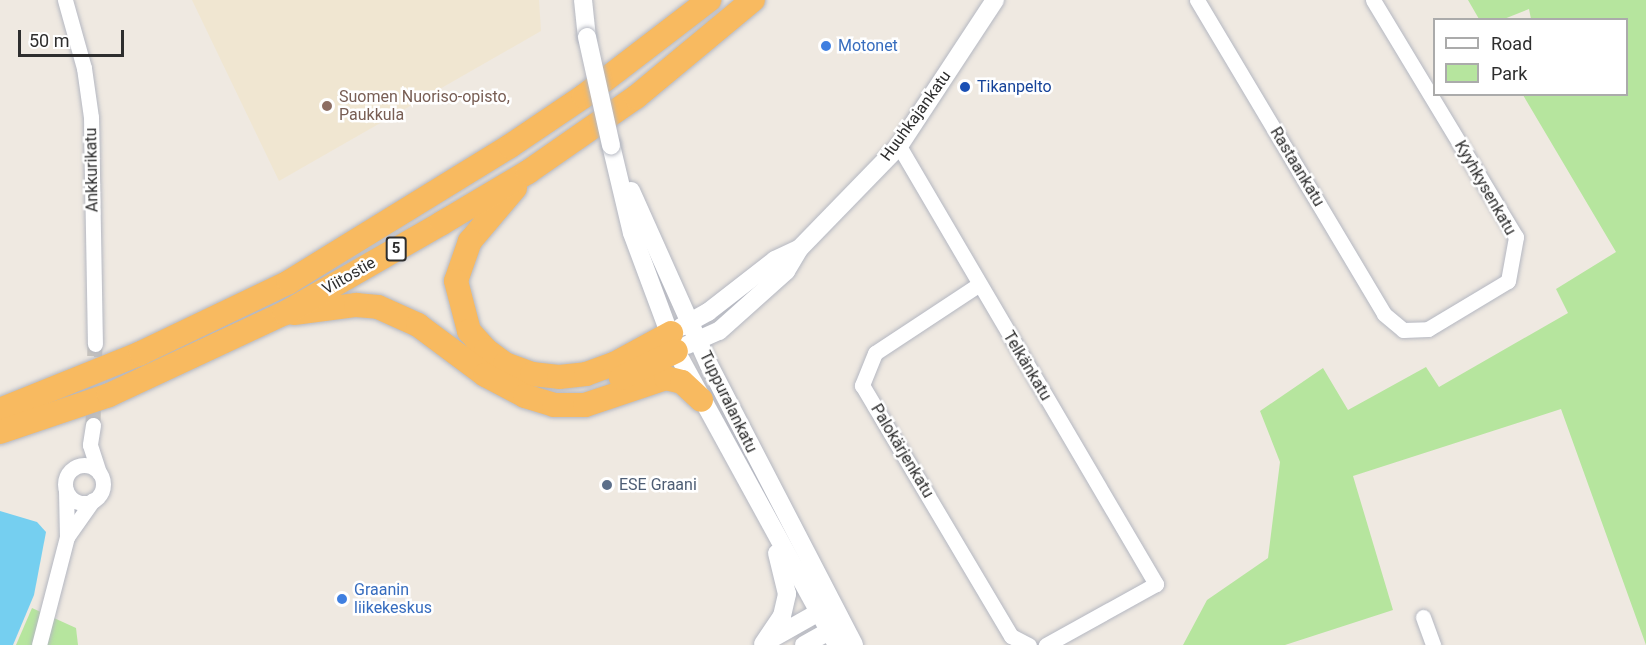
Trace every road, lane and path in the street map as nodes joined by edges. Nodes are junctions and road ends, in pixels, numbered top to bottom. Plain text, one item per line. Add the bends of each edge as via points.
1 (65, 0) edge
2 (583, 0) edge
3 (709, 0) edge
4 (753, 0) edge
5 (995, 0) edge
6 (1197, 0) edge
7 (1373, 0) edge
8 (899, 146) junction
9 (528, 172) junction
10 (799, 249) junction
11 (978, 285) junction
12 (285, 313) junction
13 (1403, 330) joint
14 (679, 335) junction
15 (698, 340) junction
16 (95, 344) tunnel mouth
17 (485, 375) junction
18 (701, 400) junction
19 (0, 411) edge
20 (93, 425) tunnel mouth
21 (0, 432) edge
22 (90, 445) junction
23 (73, 469) junction
24 (99, 473) junction
25 (66, 490) junction
26 (93, 500) junction
27 (767, 519) junction
28 (67, 537) junction
29 (819, 612) junction
30 (837, 614) junction
31 (1423, 616) dead end
32 (833, 638) edge
33 (763, 644) edge
34 (39, 645) edge
35 (804, 645) edge
36 (855, 645) edge
37 (1029, 645) edge
38 (1046, 645) edge
39 (1433, 645) edge

1 - 16 street, Ankkurikatu via 84,68 91,117
2 - 14 street, Tuppuralankatu, bridge via 587,37 632,233
3 - 19 highway, Viitostie / 5 via 528,134 290,282 141,353
4 - 9 highway, Viitostie / 5 via 636,97
5 - 8 street, Huuhkajankatu
6 - 13 street, Rastaankatu via 1384,314
7 - 13 street, Kyyhkysenkatu via 1516,237 1508,281 1428,329
8 - 10 street, Huuhkajankatu
8 - 11 street, Telkänkatu
9 - 12 highway, Viitostie / 5
9 - 14 highway via 470,241 456,280 469,331 486,350 505,364 532,374 559,377 586,374
10 - 14 street, Huuhkajankatu via 775,260
10 - 15 street, Huuhkajankatu via 786,271 719,331
11 - 37 street, Palokärjenkatu via 875,353 862,385 1011,636
11 - 38 street, Telkänkatu via 1156,584
12 - 17 highway via 356,305 378,307 418,325
12 - 21 highway, Viitostie / 5 via 109,395
14 - 15 street, Huuhkajankatu
14 - 17 highway via 606,385 569,393 536,390
14 - 18 street, Tuppuralankatu
15 - 30 street, Tuppuralankatu
17 - 18 highway via 525,396 554,405 585,405 666,378 682,382
18 - 27 street, Tuppuralankatu
20 - 22 street
22 - 23 street
22 - 24 street
23 - 24 street via 90,466
23 - 25 street via 66,478
24 - 26 street via 102,488
25 - 26 street via 80,502
25 - 28 street
26 - 28 street
27 - 29 street, Tuppuralankatu
27 - 33 street via 787,594 782,616
28 - 34 street
29 - 30 street
29 - 32 street, Tuppuralankatu
29 - 33 street
30 - 32 street
30 - 36 street, Tuppuralankatu
31 - 39 street
32 - 35 street

